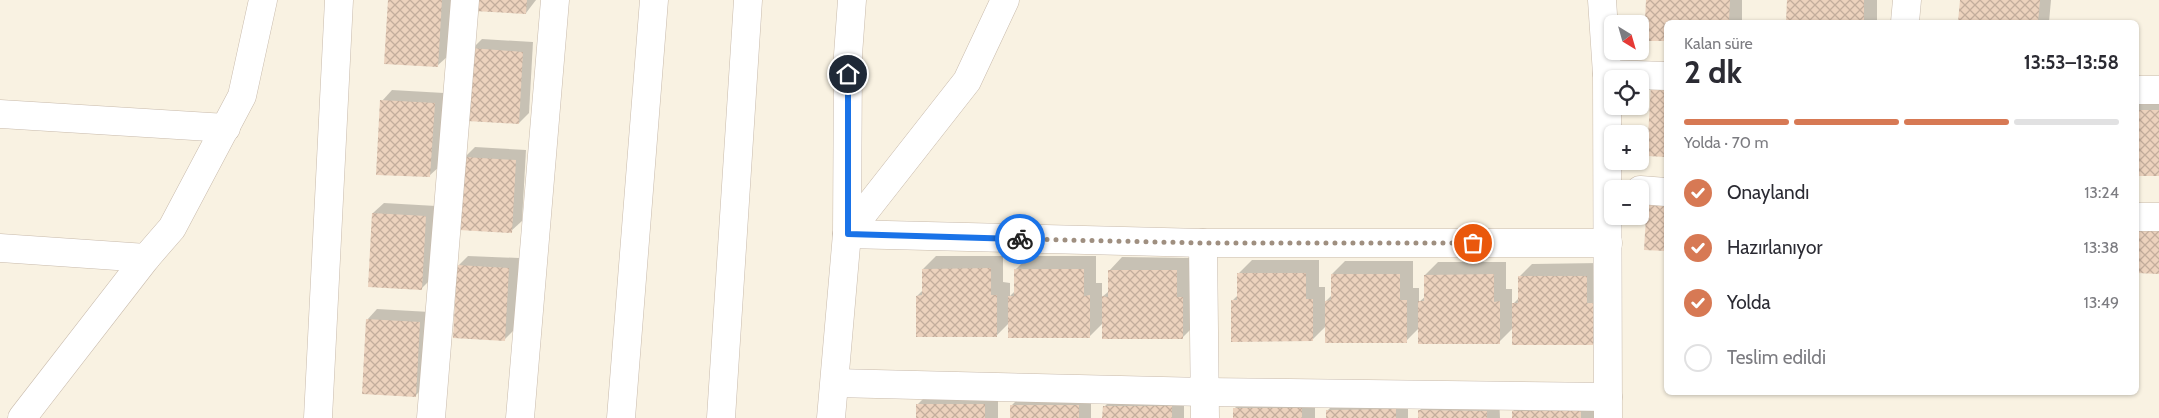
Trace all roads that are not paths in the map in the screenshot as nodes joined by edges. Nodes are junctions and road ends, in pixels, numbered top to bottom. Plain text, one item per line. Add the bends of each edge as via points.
1 (263, 0) edge
2 (339, 0) edge
3 (465, 0) edge
4 (555, 0) edge
5 (654, 0) edge
6 (748, 0) edge
7 (852, 0) edge
8 (1005, 0) edge
9 (1602, 0) edge
10 (1906, 0) edge
11 (1905, 20) edge
12 (1607, 70) edge
13 (1649, 75) edge
14 (1664, 76) edge
15 (2139, 90) edge
16 (2159, 90) edge
17 (0, 114) edge
18 (1611, 115) edge
19 (226, 128) junction
20 (1616, 180) edge
21 (1649, 191) edge
22 (1664, 192) edge
23 (2139, 217) edge
24 (2159, 217) edge
25 (1611, 225) edge
26 (848, 234) junction
27 (1203, 243) junction
28 (1608, 243) junction
29 (0, 248) edge
30 (146, 258) junction
31 (834, 383) junction
32 (1205, 405) edge
33 (1608, 407) edge
34 (22, 418) edge
35 (318, 418) edge
36 (431, 418) edge
37 (520, 418) edge
38 (621, 418) edge
39 (721, 418) edge
40 (831, 418) edge

1 - 19 street via 242,96
2 - 35 street
3 - 36 street
4 - 37 street
5 - 38 street
6 - 39 street
7 - 26 street via 848,54
8 - 26 street via 967,81
9 - 12 street
10 - 11 street
13 - 14 street
15 - 16 street
17 - 19 street
18 - 20 street
19 - 30 street via 172,228
21 - 22 street
23 - 24 street
25 - 28 street
26 - 27 street
26 - 31 street
27 - 28 street
27 - 32 street
28 - 33 street
29 - 30 street
30 - 34 street
31 - 32 street
31 - 40 street
32 - 33 street

